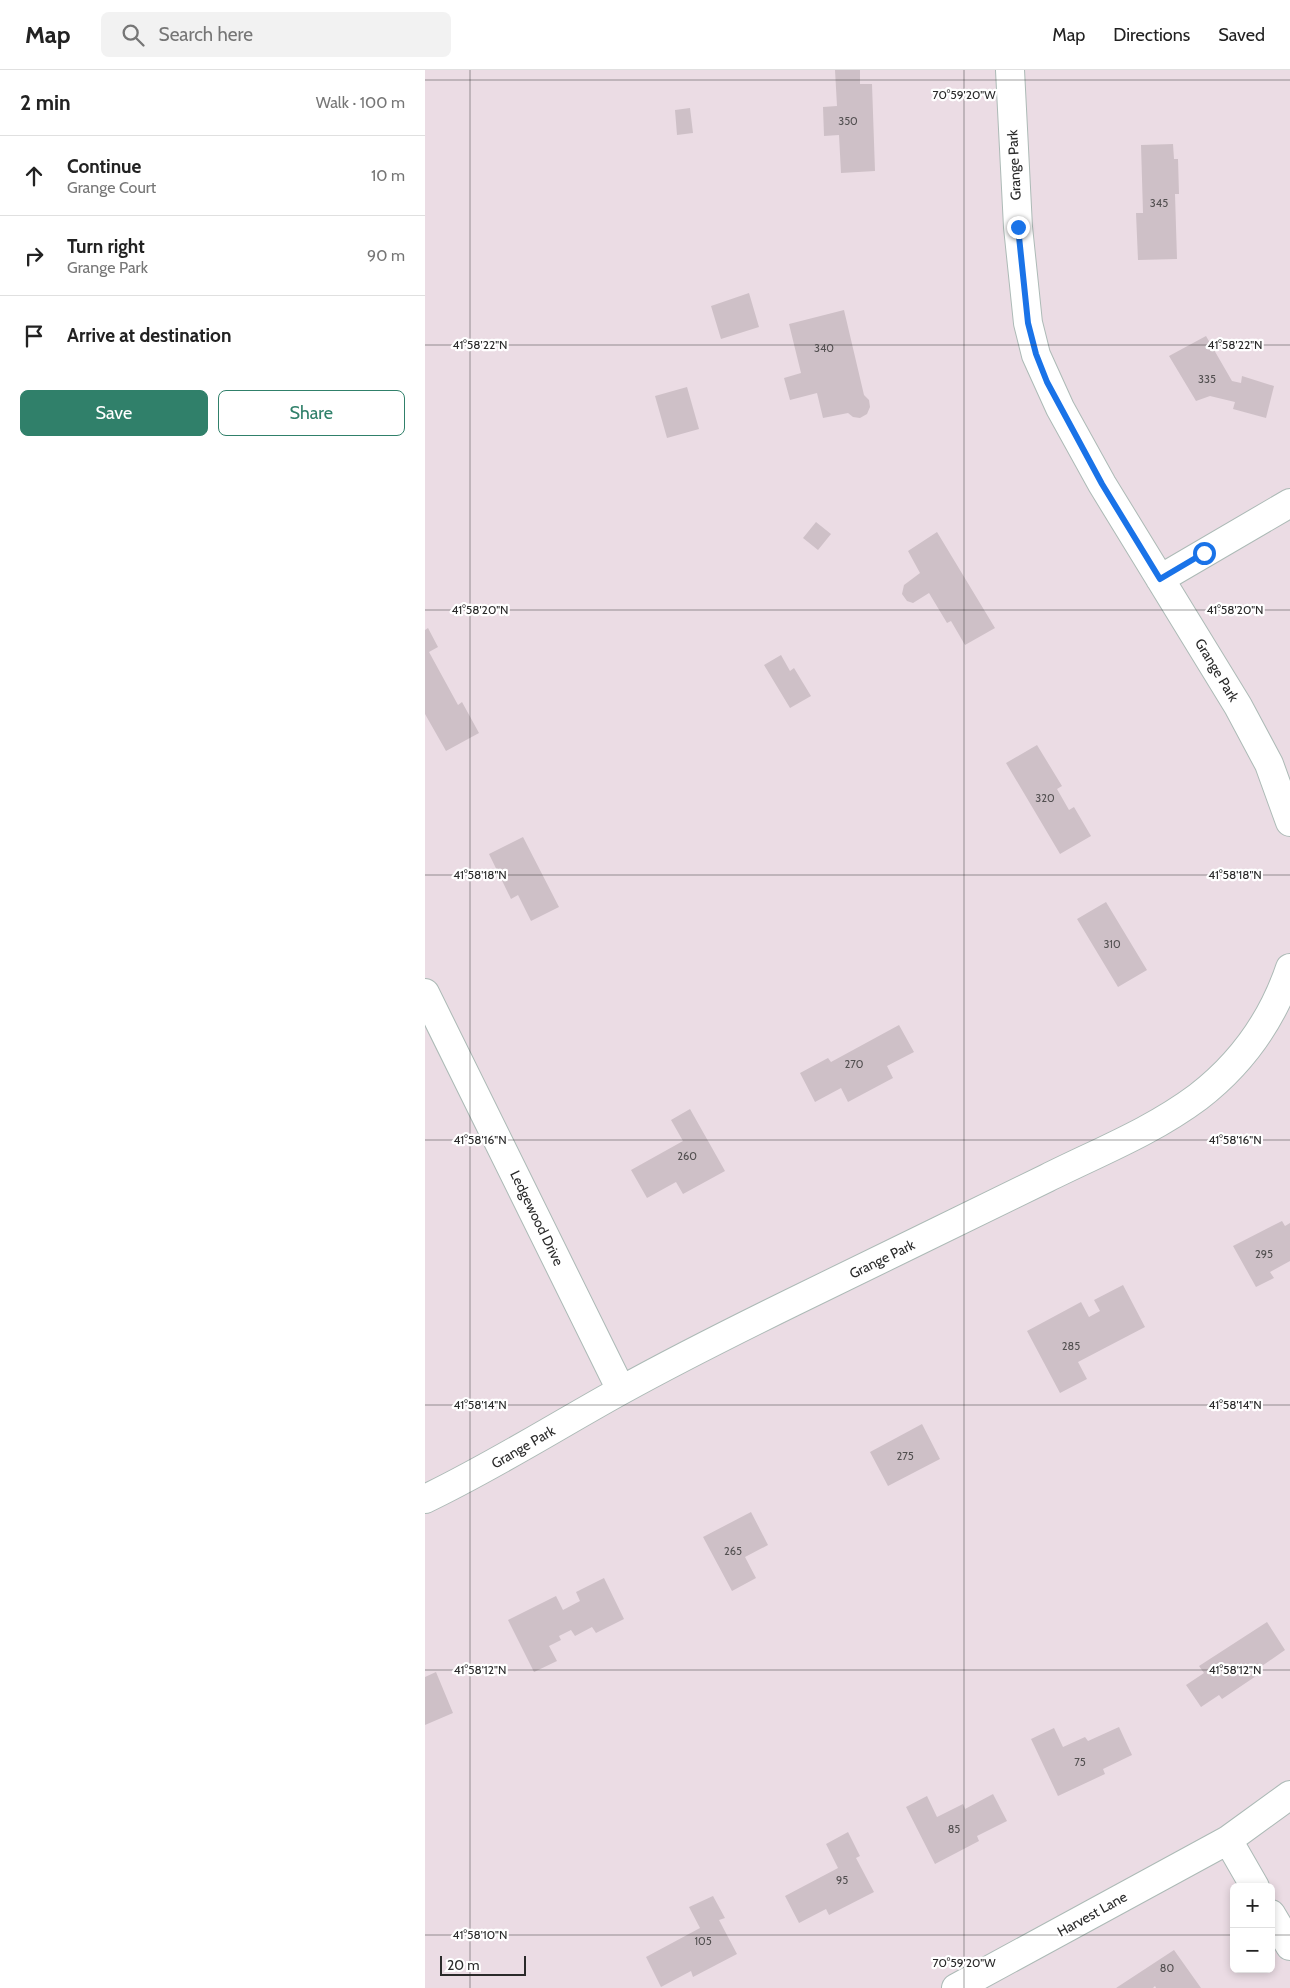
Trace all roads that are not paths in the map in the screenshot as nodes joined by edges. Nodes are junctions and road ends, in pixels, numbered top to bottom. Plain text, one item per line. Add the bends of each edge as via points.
1 (1010, 70) edge
2 (1290, 503) edge
3 (1160, 579) junction
4 (1290, 822) edge
5 (1290, 968) edge
6 (425, 992) edge
7 (621, 1390) junction
8 (425, 1499) edge
9 (1290, 1795) edge
10 (1228, 1840) junction
11 (1253, 1883) edge
12 (1275, 1921) edge
13 (1290, 1946) edge
14 (956, 1988) edge

1 - 3 street, Grange Park via 1020,250 1028,323 1036,354 1074,435
2 - 3 street
3 - 4 street, Grange Park via 1254,735
5 - 7 street, Grange Park via 1267,1022 1248,1048 1225,1074 1169,1118
6 - 7 street, Ledgewood Drive
7 - 8 street, Grange Park via 496,1463
9 - 10 street, Harvest Lane
10 - 11 street
10 - 14 street, Harvest Lane
12 - 13 street

